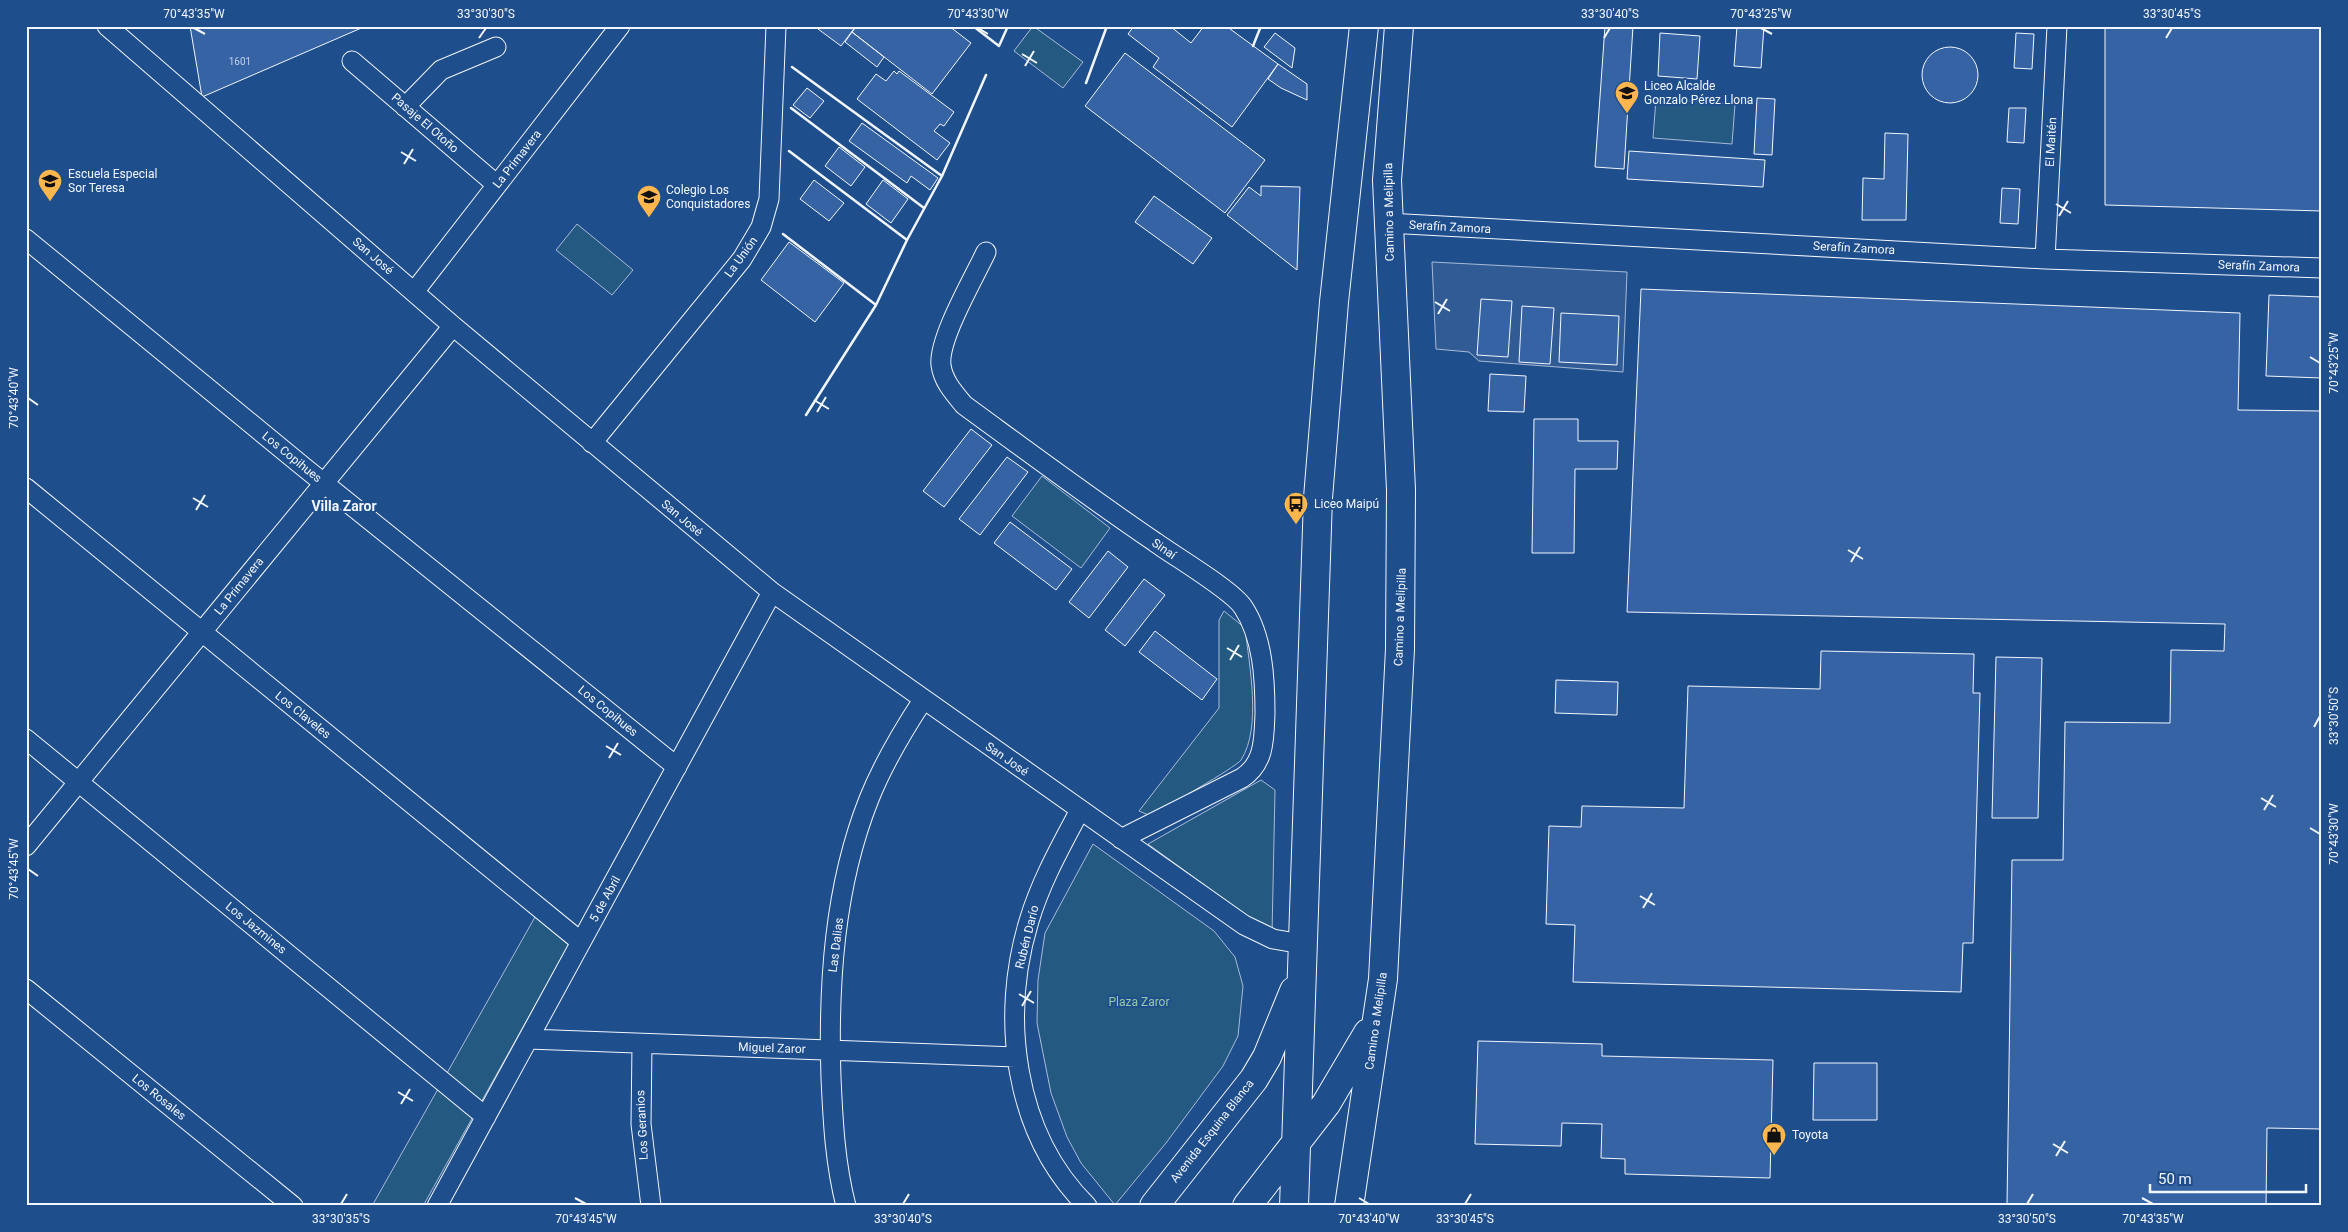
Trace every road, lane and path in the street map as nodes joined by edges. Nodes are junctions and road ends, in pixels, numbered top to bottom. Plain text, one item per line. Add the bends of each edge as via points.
1 (107, 26) edge
2 (620, 26) edge
3 (776, 26) edge
4 (1399, 26) edge
5 (2057, 26) edge
6 (1361, 35) edge
7 (496, 47) dead end
8 (352, 61) dead end
9 (405, 107) junction
10 (497, 185) junction
11 (1387, 224) junction
12 (26, 238) edge
13 (986, 252) dead end
14 (2044, 259) junction
15 (2322, 268) edge
16 (414, 292) junction
17 (453, 326) junction
18 (592, 443) junction
19 (324, 482) junction
20 (26, 488) edge
21 (772, 592) junction
22 (201, 632) junction
23 (923, 700) junction
24 (26, 739) edge
25 (677, 767) junction
26 (78, 782) junction
27 (1080, 810) junction
28 (1121, 839) junction
29 (26, 846) edge
30 (581, 942) junction
31 (1302, 944) junction
32 (1301, 971) junction
33 (26, 989) edge
34 (1380, 1009) junction
35 (528, 1040) junction
36 (642, 1044) junction
37 (830, 1051) junction
38 (1016, 1057) junction
39 (486, 1117) junction
40 (1297, 1142) junction
41 (293, 1206) edge
42 (437, 1206) edge
43 (651, 1206) edge
44 (846, 1206) edge
45 (1087, 1206) edge
46 (1154, 1206) edge
47 (1247, 1206) edge
48 (1294, 1206) edge
49 (1349, 1206) edge

1 - 16 street, San José
2 - 10 street, La Primavera
3 - 18 street, La Unión via 769,199 761,227 742,259
4 - 11 main road, Camino a Melipilla via 1389,131
5 - 14 street, El Maitén
6 - 31 main road via 1318,498
7 - 9 street via 441,70
8 - 9 street, Pasaje El Otoño
9 - 10 street, Pasaje El Otoño
10 - 16 street, La Primavera
11 - 14 street, Serafín Zamora
11 - 34 main road, Camino a Melipilla via 1402,490 1402,601
12 - 19 street, Los Copihues
13 - 28 street, Sinaí via 942,348 941,366 949,387 964,405 1236,599 1250,619 1258,645 1265,715 1262,750 1256,766 1242,778
14 - 15 street, Serafín Zamora
16 - 17 street, San José
17 - 18 street, San José
17 - 19 street, La Primavera
18 - 21 street, San José
19 - 22 street, La Primavera
19 - 25 street, Los Copihues
20 - 22 street, Los Claveles
21 - 23 street, San José
21 - 25 street, 5 de Abril
22 - 26 street, La Primavera
22 - 30 street, Los Claveles
23 - 27 street, San José
23 - 37 street, Las Dalias via 880,774 856,838 834,955
24 - 26 street, Los Jazmines
25 - 30 street, 5 de Abril
26 - 29 street, La Primavera
26 - 39 street, Los Jazmines
27 - 28 street, San José
27 - 38 street, Rubén Darío via 1050,867 1028,922 1016,988
28 - 31 street, San José via 1244,925 1273,939
30 - 35 street, 5 de Abril
31 - 32 main road
32 - 40 main road
32 - 46 main road, Avenida Esquina Blanca via 1282,1023 1254,1079
33 - 41 street, Los Rosales
34 - 40 main road via 1346,1072
34 - 49 main road, Camino a Melipilla
35 - 36 street, Miguel Zaror
35 - 39 street, 5 de Abril
36 - 37 street, Miguel Zaror
36 - 43 street, Los Geranios via 641,1124
37 - 38 street, Miguel Zaror
37 - 44 street, Las Dalias via 835,1148
38 - 45 street, Rubén Darío via 1037,1130 1064,1178
39 - 42 street, 5 de Abril
40 - 47 main road
40 - 48 main road

